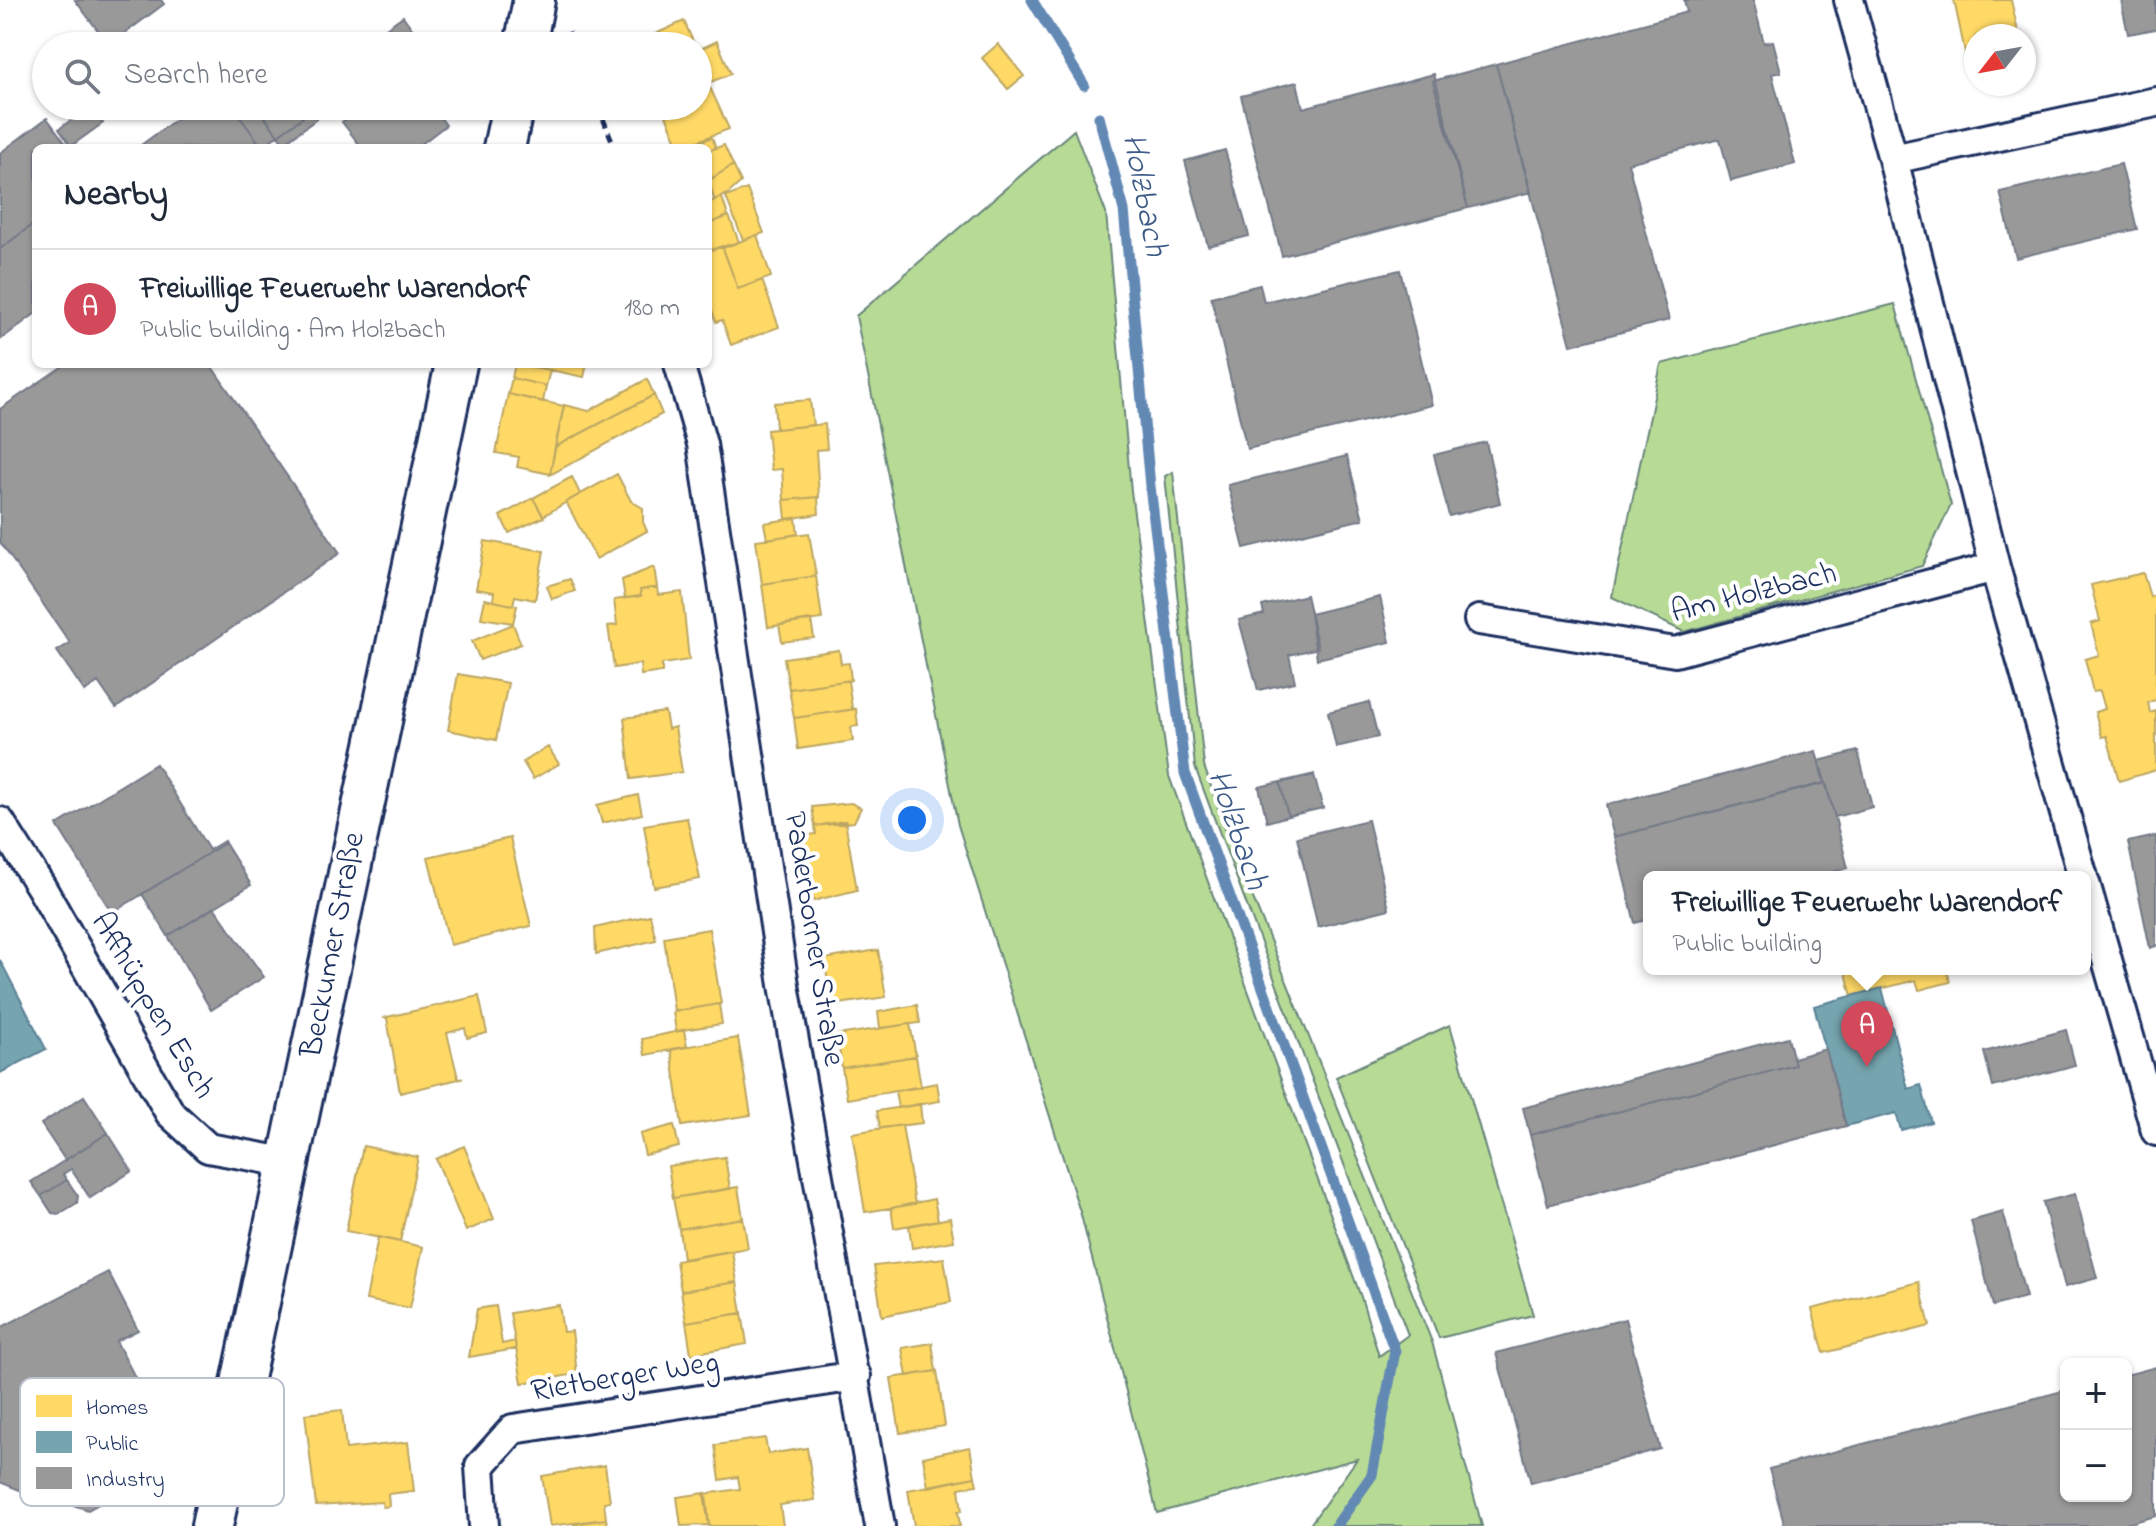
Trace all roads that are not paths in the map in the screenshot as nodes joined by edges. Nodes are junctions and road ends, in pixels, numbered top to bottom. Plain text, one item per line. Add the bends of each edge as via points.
1 (534, 0) edge
2 (1849, 0) edge
3 (528, 32) edge
4 (2156, 102) edge
5 (510, 120) edge
6 (505, 144) edge
7 (1893, 159) junction
8 (455, 368) edge
9 (680, 368) edge
10 (1995, 567) junction
11 (1479, 620) dead end
12 (0, 822) edge
13 (2081, 871) edge
14 (2091, 904) edge
15 (2155, 1126) edge
16 (291, 1163) junction
17 (856, 1376) junction
18 (244, 1378) edge
19 (216, 1506) edge
20 (212, 1526) edge
21 (484, 1526) edge
22 (880, 1526) edge

1 - 3 street
2 - 7 street
4 - 7 street
5 - 6 street
7 - 10 street
8 - 16 street, Beckumer Straße
9 - 17 street, Paderborner Straße via 702,444 784,985
10 - 11 street, Am Holzbach via 1675,652
10 - 13 street
12 - 16 street, Affhüppen Esch via 170,1113 208,1148
14 - 15 street
16 - 18 street, Beckumer Straße
17 - 21 street, Rietberger Weg via 513,1429 480,1466
17 - 22 street, Paderborner Straße
19 - 20 street, Beckumer Straße

